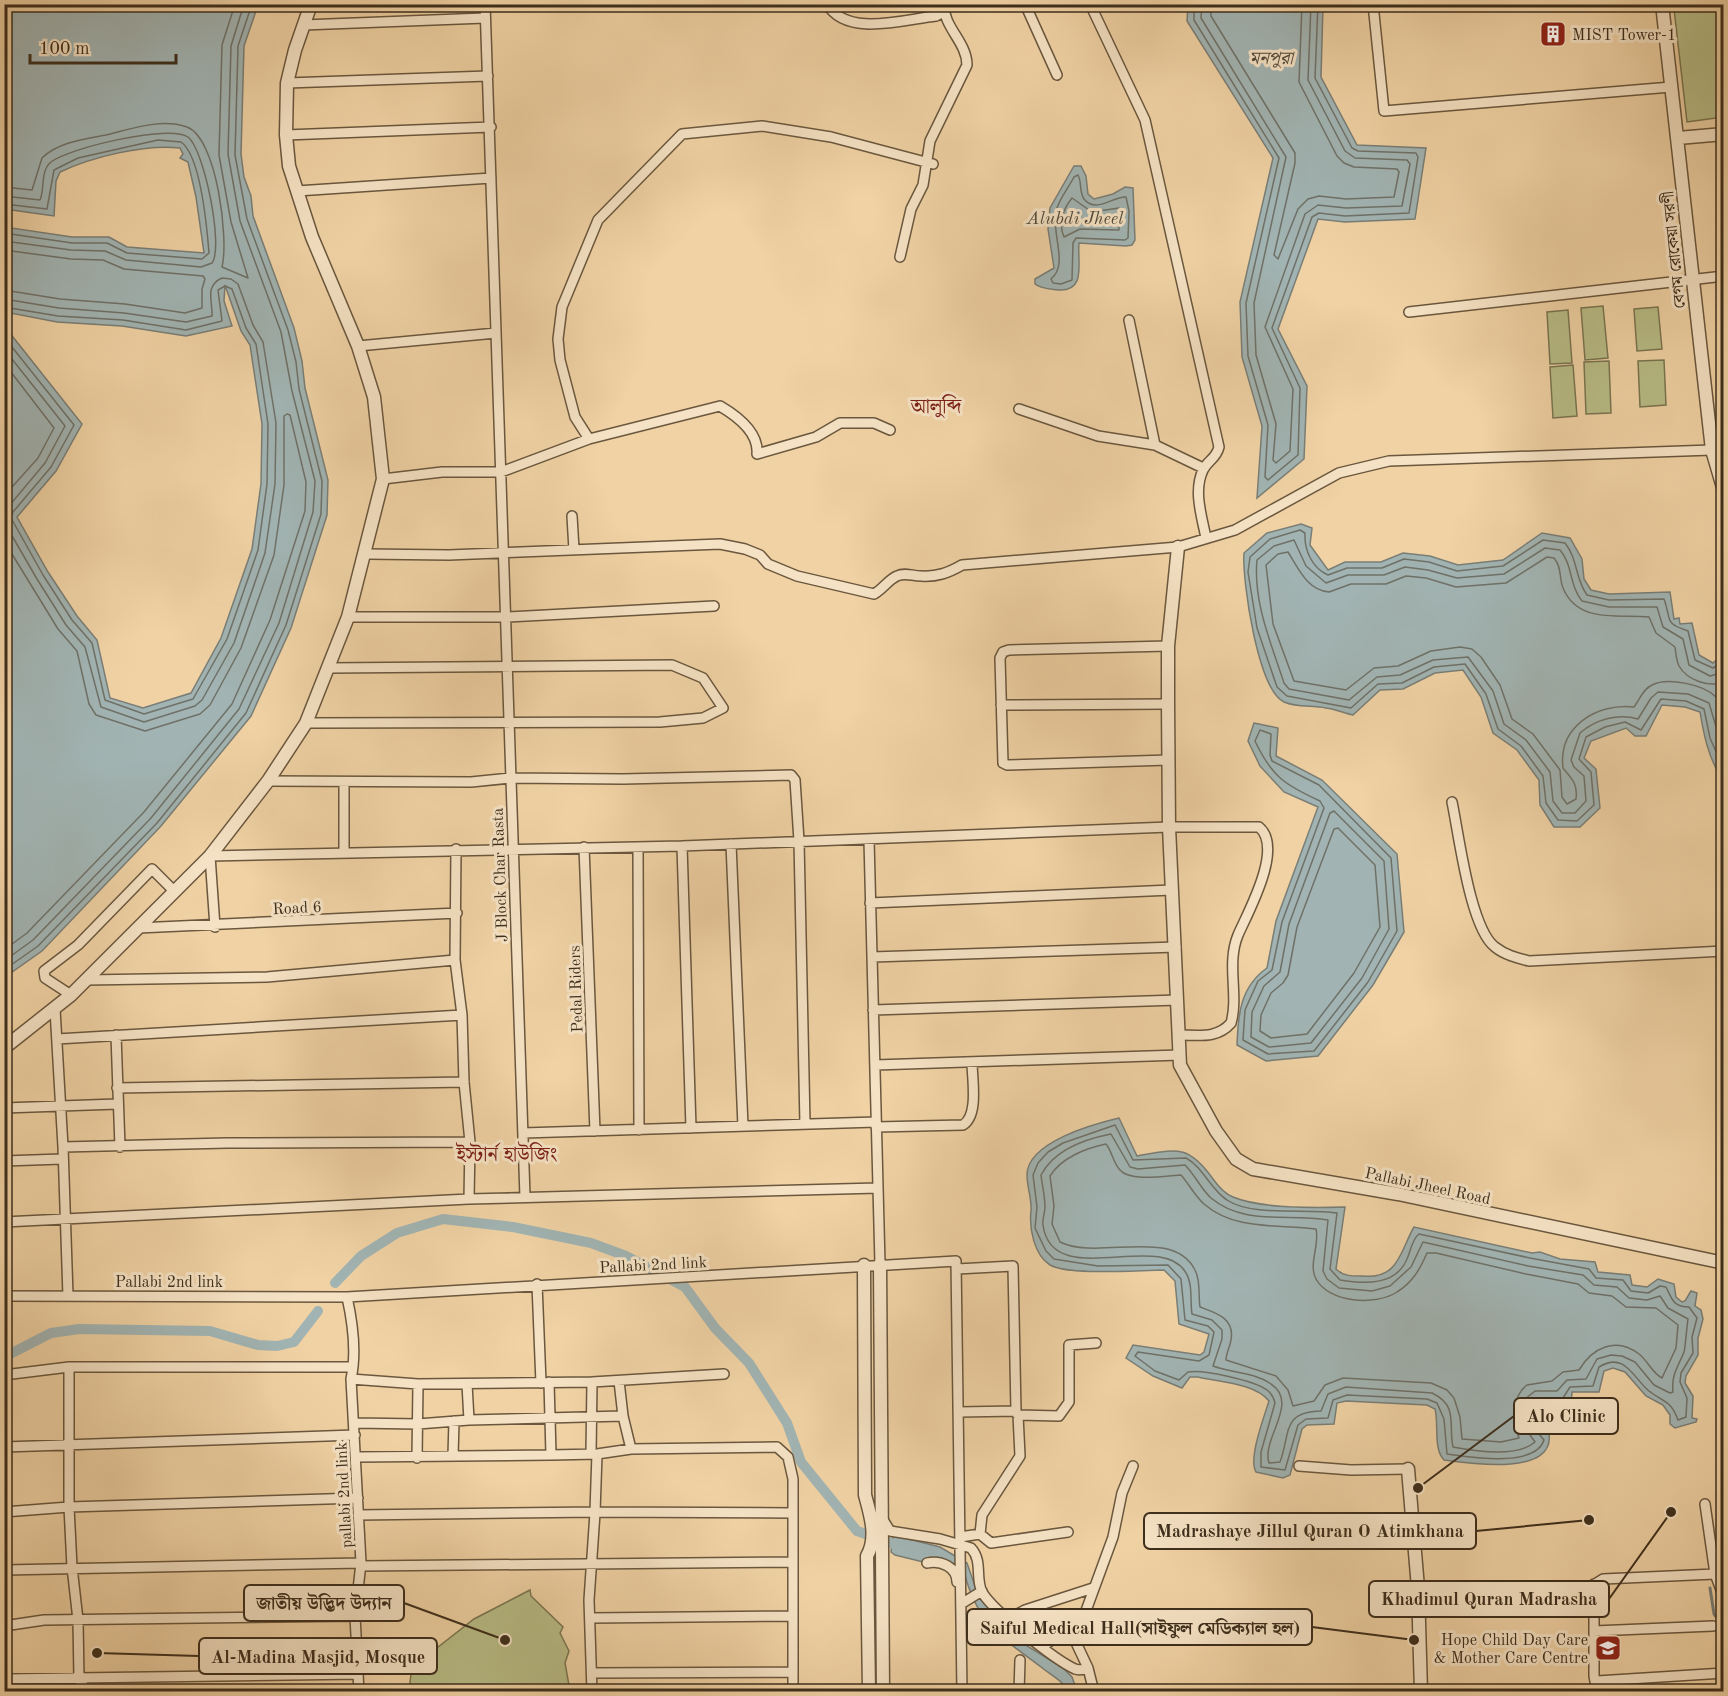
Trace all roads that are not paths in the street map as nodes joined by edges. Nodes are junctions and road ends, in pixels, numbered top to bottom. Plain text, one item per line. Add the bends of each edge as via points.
1 (311, 4) edge
2 (485, 4) edge
3 (827, 4) edge
4 (1025, 4) edge
5 (1090, 4) edge
6 (1373, 4) edge
7 (1662, 4) edge
8 (943, 8) edge
9 (486, 18) junction
10 (303, 25) junction
11 (1057, 75) dead end
12 (488, 76) junction
13 (287, 83) junction
14 (1671, 87) junction
15 (491, 127) junction
16 (1724, 134) edge
17 (286, 135) junction
18 (1678, 138) junction
19 (930, 163) junction
20 (491, 178) junction
21 (297, 191) junction
22 (900, 257) dead end
23 (1724, 276) edge
24 (1693, 280) junction
25 (1409, 312) dead end
26 (1129, 320) dead end
27 (496, 333) junction
28 (358, 346) junction
29 (1019, 409) dead end
30 (890, 430) dead end
31 (589, 439) junction
32 (1155, 445) junction
33 (1712, 450) junction
34 (1203, 468) junction
35 (501, 472) junction
36 (383, 478) junction
37 (1724, 491) edge
38 (572, 516) dead end
39 (1206, 538) junction
40 (1178, 547) junction
41 (574, 550) junction
42 (504, 552) junction
43 (366, 554) junction
44 (714, 606) dead end
45 (348, 617) junction
46 (506, 617) junction
47 (1168, 646) junction
48 (329, 668) junction
49 (507, 668) junction
50 (1168, 704) junction
51 (1001, 705) junction
52 (306, 723) junction
53 (509, 724) junction
54 (1169, 760) junction
55 (511, 778) junction
56 (268, 781) junction
57 (344, 783) junction
58 (1452, 802) dead end
59 (1169, 827) junction
60 (869, 840) junction
61 (799, 841) junction
62 (731, 844) junction
63 (682, 846) junction
64 (584, 847) junction
65 (638, 847) junction
66 (456, 849) junction
67 (513, 849) junction
68 (344, 853) junction
69 (210, 856) junction
70 (1172, 890) junction
71 (175, 891) junction
72 (870, 903) junction
73 (457, 913) junction
74 (215, 927) junction
75 (138, 928) junction
76 (1176, 947) junction
77 (1724, 951) edge
78 (872, 957) junction
79 (455, 960) junction
80 (86, 980) junction
81 (71, 995) junction
82 (1178, 1000) junction
83 (54, 1009) junction
84 (873, 1010) junction
85 (462, 1015) junction
86 (116, 1035) junction
87 (1179, 1035) junction
88 (57, 1039) junction
89 (4, 1048) edge
90 (1180, 1060) junction
91 (972, 1062) junction
92 (875, 1065) junction
93 (464, 1082) junction
94 (117, 1088) junction
95 (117, 1104) junction
96 (61, 1106) junction
97 (4, 1108) edge
98 (805, 1124) junction
99 (876, 1124) junction
100 (743, 1126) junction
101 (691, 1128) junction
102 (639, 1130) junction
103 (595, 1131) junction
104 (523, 1133) junction
105 (470, 1142) junction
106 (63, 1147) junction
107 (120, 1147) junction
108 (62, 1159) junction
109 (4, 1161) edge
110 (878, 1188) junction
111 (525, 1197) junction
112 (469, 1199) junction
113 (66, 1221) junction
114 (4, 1222) edge
115 (1724, 1263) edge
116 (880, 1264) junction
117 (864, 1265) junction
118 (957, 1269) junction
119 (537, 1284) junction
120 (4, 1296) edge
121 (68, 1296) junction
122 (347, 1297) junction
123 (1096, 1343) dead end
124 (69, 1367) junction
125 (353, 1367) junction
126 (724, 1374) dead end
127 (4, 1375) edge
128 (351, 1379) junction
129 (619, 1381) junction
130 (592, 1382) junction
131 (545, 1383) junction
132 (418, 1384) junction
133 (467, 1384) junction
134 (959, 1412) junction
135 (1017, 1413) junction
136 (623, 1416) junction
137 (591, 1417) junction
138 (550, 1419) junction
139 (469, 1420) junction
140 (454, 1421) junction
141 (355, 1423) junction
142 (418, 1424) junction
143 (355, 1435) junction
144 (69, 1445) junction
145 (4, 1447) edge
146 (631, 1449) junction
147 (594, 1454) junction
148 (551, 1455) junction
149 (453, 1456) junction
150 (357, 1457) junction
151 (417, 1458) junction
152 (1133, 1466) dead end
153 (1299, 1466) dead end
154 (1408, 1469) joint
155 (358, 1498) junction
156 (1705, 1504) dead end
157 (69, 1507) junction
158 (4, 1512) edge
159 (595, 1512) junction
160 (792, 1513) junction
161 (358, 1515) junction
162 (878, 1520) junction
163 (1068, 1532) dead end
164 (980, 1534) junction
165 (960, 1542) junction
166 (875, 1551) junction
167 (792, 1562) junction
168 (591, 1563) junction
169 (927, 1563) dead end
170 (361, 1564) junction
171 (72, 1567) junction
172 (4, 1570) edge
173 (1715, 1575) junction
174 (1594, 1584) junction
175 (1093, 1588) junction
176 (981, 1592) junction
177 (1418, 1592) junction
178 (962, 1598) junction
179 (1724, 1598) edge
180 (793, 1616) junction
181 (355, 1617) junction
182 (592, 1618) junction
183 (1008, 1619) junction
184 (78, 1620) junction
185 (4, 1626) edge
186 (1713, 1626) dead end
187 (1594, 1630) junction
188 (1071, 1632) junction
189 (1043, 1646) junction
190 (1020, 1660) dead end
191 (1089, 1668) junction
192 (792, 1672) junction
193 (592, 1673) junction
194 (358, 1674) junction
195 (1724, 1674) edge
196 (4, 1679) edge
197 (79, 1679) junction
198 (1597, 1681) junction
199 (87, 1692) edge
200 (358, 1692) edge
201 (592, 1692) edge
202 (793, 1692) edge
203 (869, 1692) edge
204 (883, 1692) edge
205 (962, 1692) edge
206 (1019, 1692) edge
207 (1094, 1692) edge
208 (1421, 1692) edge
209 (1597, 1692) edge

1 - 10 street
2 - 9 street, J Block Char Rasta
3 - 8 street via 843,19 860,24 936,16
4 - 11 street
5 - 34 street via 1145,120 1154,155 1219,447 1217,457
6 - 14 street via 1384,111
7 - 14 street, বেগম রোকেয়া সরণী
8 - 19 street via 967,54 967,65 930,141
9 - 10 street
9 - 12 street, J Block Char Rasta
10 - 13 street
12 - 13 street
12 - 15 street, J Block Char Rasta
13 - 17 street
14 - 18 street, বেগম রোকেয়া সরণী
15 - 17 street
15 - 20 street, J Block Char Rasta
16 - 18 street
17 - 21 street via 289,166
18 - 24 street, বেগম রোকেয়া সরণী
19 - 22 street via 911,209
19 - 31 street via 831,137 762,126 682,134 598,220 562,307 560,360 575,417
20 - 21 street
20 - 27 street, J Block Char Rasta
21 - 28 street
23 - 24 street
24 - 25 street
24 - 33 street, বেগম রোকেয়া সরণী
26 - 32 street
27 - 28 street
27 - 35 street, J Block Char Rasta
28 - 36 street via 374,397
29 - 32 street via 1098,436
30 - 31 street via 874,423 840,423 816,437 757,454 758,444 749,430 720,406
31 - 35 street
32 - 34 street
33 - 37 street, বেগম রোকেয়া সরণী
33 - 39 street via 1389,461 1339,473 1234,530
34 - 39 street via 1199,497
35 - 36 street
35 - 42 street, J Block Char Rasta
36 - 43 street
38 - 41 street
39 - 40 street
40 - 41 street via 962,565 945,575 907,573 896,576 874,594 797,576 768,564 760,555 720,544
40 - 47 street
41 - 42 street
42 - 43 street
42 - 46 street, J Block Char Rasta
43 - 45 street
44 - 46 street
45 - 46 street
45 - 48 street
46 - 49 street, J Block Char Rasta
47 - 50 street
47 - 51 street via 1003,652
48 - 49 street
48 - 52 street
49 - 53 street, J Block Char Rasta
49 - 53 street via 672,665 703,678 723,708 703,718 672,721
50 - 51 street
50 - 54 street
51 - 54 street via 1002,759 1007,765
52 - 53 street
52 - 56 street
53 - 55 street, J Block Char Rasta
54 - 59 street
55 - 57 street
55 - 61 street via 791,775 795,780
55 - 67 street, J Block Char Rasta
56 - 57 street
56 - 69 street
57 - 68 street
58 - 77 street via 1475,914 1493,946 1510,956 1529,961
59 - 60 street
59 - 70 street
59 - 87 street via 1252,826 1265,832 1267,842 1264,877 1234,945 1230,1023 1215,1035
60 - 61 street
60 - 72 street
61 - 62 street
61 - 98 street
62 - 63 street
62 - 100 street
63 - 65 street
63 - 101 street
64 - 65 street
64 - 67 street
64 - 103 street, Pedal Riders
65 - 102 street
66 - 67 street
66 - 68 street
66 - 73 street
67 - 104 street, J Block Char Rasta
68 - 69 street
69 - 71 street
69 - 74 street
70 - 72 street
70 - 76 street
71 - 75 street
71 - 81 street via 152,869 78,945 44,971 45,978
72 - 78 street
73 - 74 street, Road 6
73 - 79 street
74 - 75 street, Road 6
75 - 80 street
76 - 78 street
76 - 82 street
78 - 84 street
79 - 80 street via 267,977
79 - 85 street
80 - 81 street
81 - 83 street
82 - 84 street
82 - 87 street
83 - 88 street
83 - 89 street
84 - 92 street
85 - 86 street
85 - 93 street
86 - 88 street
86 - 94 street
87 - 90 street
88 - 96 street
90 - 91 street
90 - 115 street, Pallabi Jheel Road via 1216,1131 1245,1166
91 - 92 street
91 - 99 street via 972,1113 963,1125
92 - 99 street
93 - 94 street
93 - 105 street
94 - 95 street
95 - 96 street
95 - 107 street
96 - 97 street
96 - 106 street
98 - 99 street
98 - 100 street
99 - 110 street
100 - 101 street
101 - 102 street
102 - 103 street
103 - 104 street
104 - 111 street, J Block Char Rasta
105 - 107 street
105 - 112 street
106 - 107 street
106 - 108 street
108 - 109 street
108 - 113 street
110 - 111 street
110 - 116 street
111 - 112 street
112 - 113 street
113 - 114 street
113 - 121 street
116 - 117 street, Pallabi 2nd link
116 - 118 street, Pallabi 2nd link via 956,1261
116 - 162 street
117 - 119 street, Pallabi 2nd link
117 - 162 street via 865,1495
118 - 134 street
118 - 135 street via 1013,1266
119 - 122 street, Pallabi 2nd link
119 - 131 street
120 - 121 street, Pallabi 2nd link
121 - 122 street, Pallabi 2nd link
122 - 125 street, pallabi 2nd link via 353,1324
123 - 135 street via 1069,1345 1069,1402 1059,1416
124 - 125 street
124 - 127 street
124 - 144 street
125 - 128 street, pallabi 2nd link
126 - 129 street
128 - 132 street
128 - 141 street, pallabi 2nd link
129 - 130 street
129 - 136 street
130 - 131 street
130 - 137 street
131 - 133 street
131 - 138 street
132 - 133 street
132 - 142 street
133 - 139 street
134 - 135 street
134 - 165 street
135 - 164 street via 1020,1456 982,1515
136 - 137 street
136 - 146 street
137 - 138 street
137 - 147 street
138 - 139 street
138 - 148 street
139 - 140 street
140 - 142 street
140 - 149 street
141 - 142 street
141 - 143 street, pallabi 2nd link
142 - 151 street
143 - 144 street
143 - 150 street, pallabi 2nd link
144 - 145 street
144 - 157 street
146 - 147 street
146 - 160 street via 777,1447 788,1457 794,1479
147 - 148 street
147 - 159 street
148 - 149 street
149 - 151 street
150 - 151 street
150 - 155 street, pallabi 2nd link
152 - 175 street via 1122,1493 1113,1537
153 - 154 street
154 - 177 street
155 - 157 street
155 - 161 street, pallabi 2nd link
156 - 173 street
157 - 158 street
157 - 171 street
159 - 160 street
159 - 161 street
159 - 168 street
160 - 167 street
161 - 170 street, pallabi 2nd link
162 - 165 street via 890,1531
162 - 166 street
163 - 164 street via 991,1543
164 - 165 street
165 - 176 street via 977,1557
165 - 178 street
166 - 203 street
166 - 204 street
167 - 168 street
167 - 180 street
168 - 170 street
168 - 182 street
169 - 178 street via 937,1562 951,1568 957,1575
170 - 171 street
170 - 181 street, pallabi 2nd link
171 - 172 street
171 - 184 street
173 - 174 street via 1603,1579
173 - 179 street
174 - 177 street via 1567,1591
174 - 187 street
175 - 183 street
175 - 188 street via 1080,1627
176 - 178 street
176 - 183 street
177 - 208 street
178 - 205 street
180 - 182 street
180 - 192 street
181 - 184 street
181 - 194 street, pallabi 2nd link
182 - 193 street
183 - 189 street
184 - 185 street
184 - 197 street
186 - 187 street
187 - 198 street
188 - 189 street via 1056,1636
188 - 191 street
189 - 191 street via 1075,1669
190 - 206 street
191 - 207 street
192 - 193 street
192 - 202 street
193 - 201 street
194 - 197 street
194 - 200 street, pallabi 2nd link
195 - 198 street
196 - 197 street
197 - 199 street
198 - 209 street

